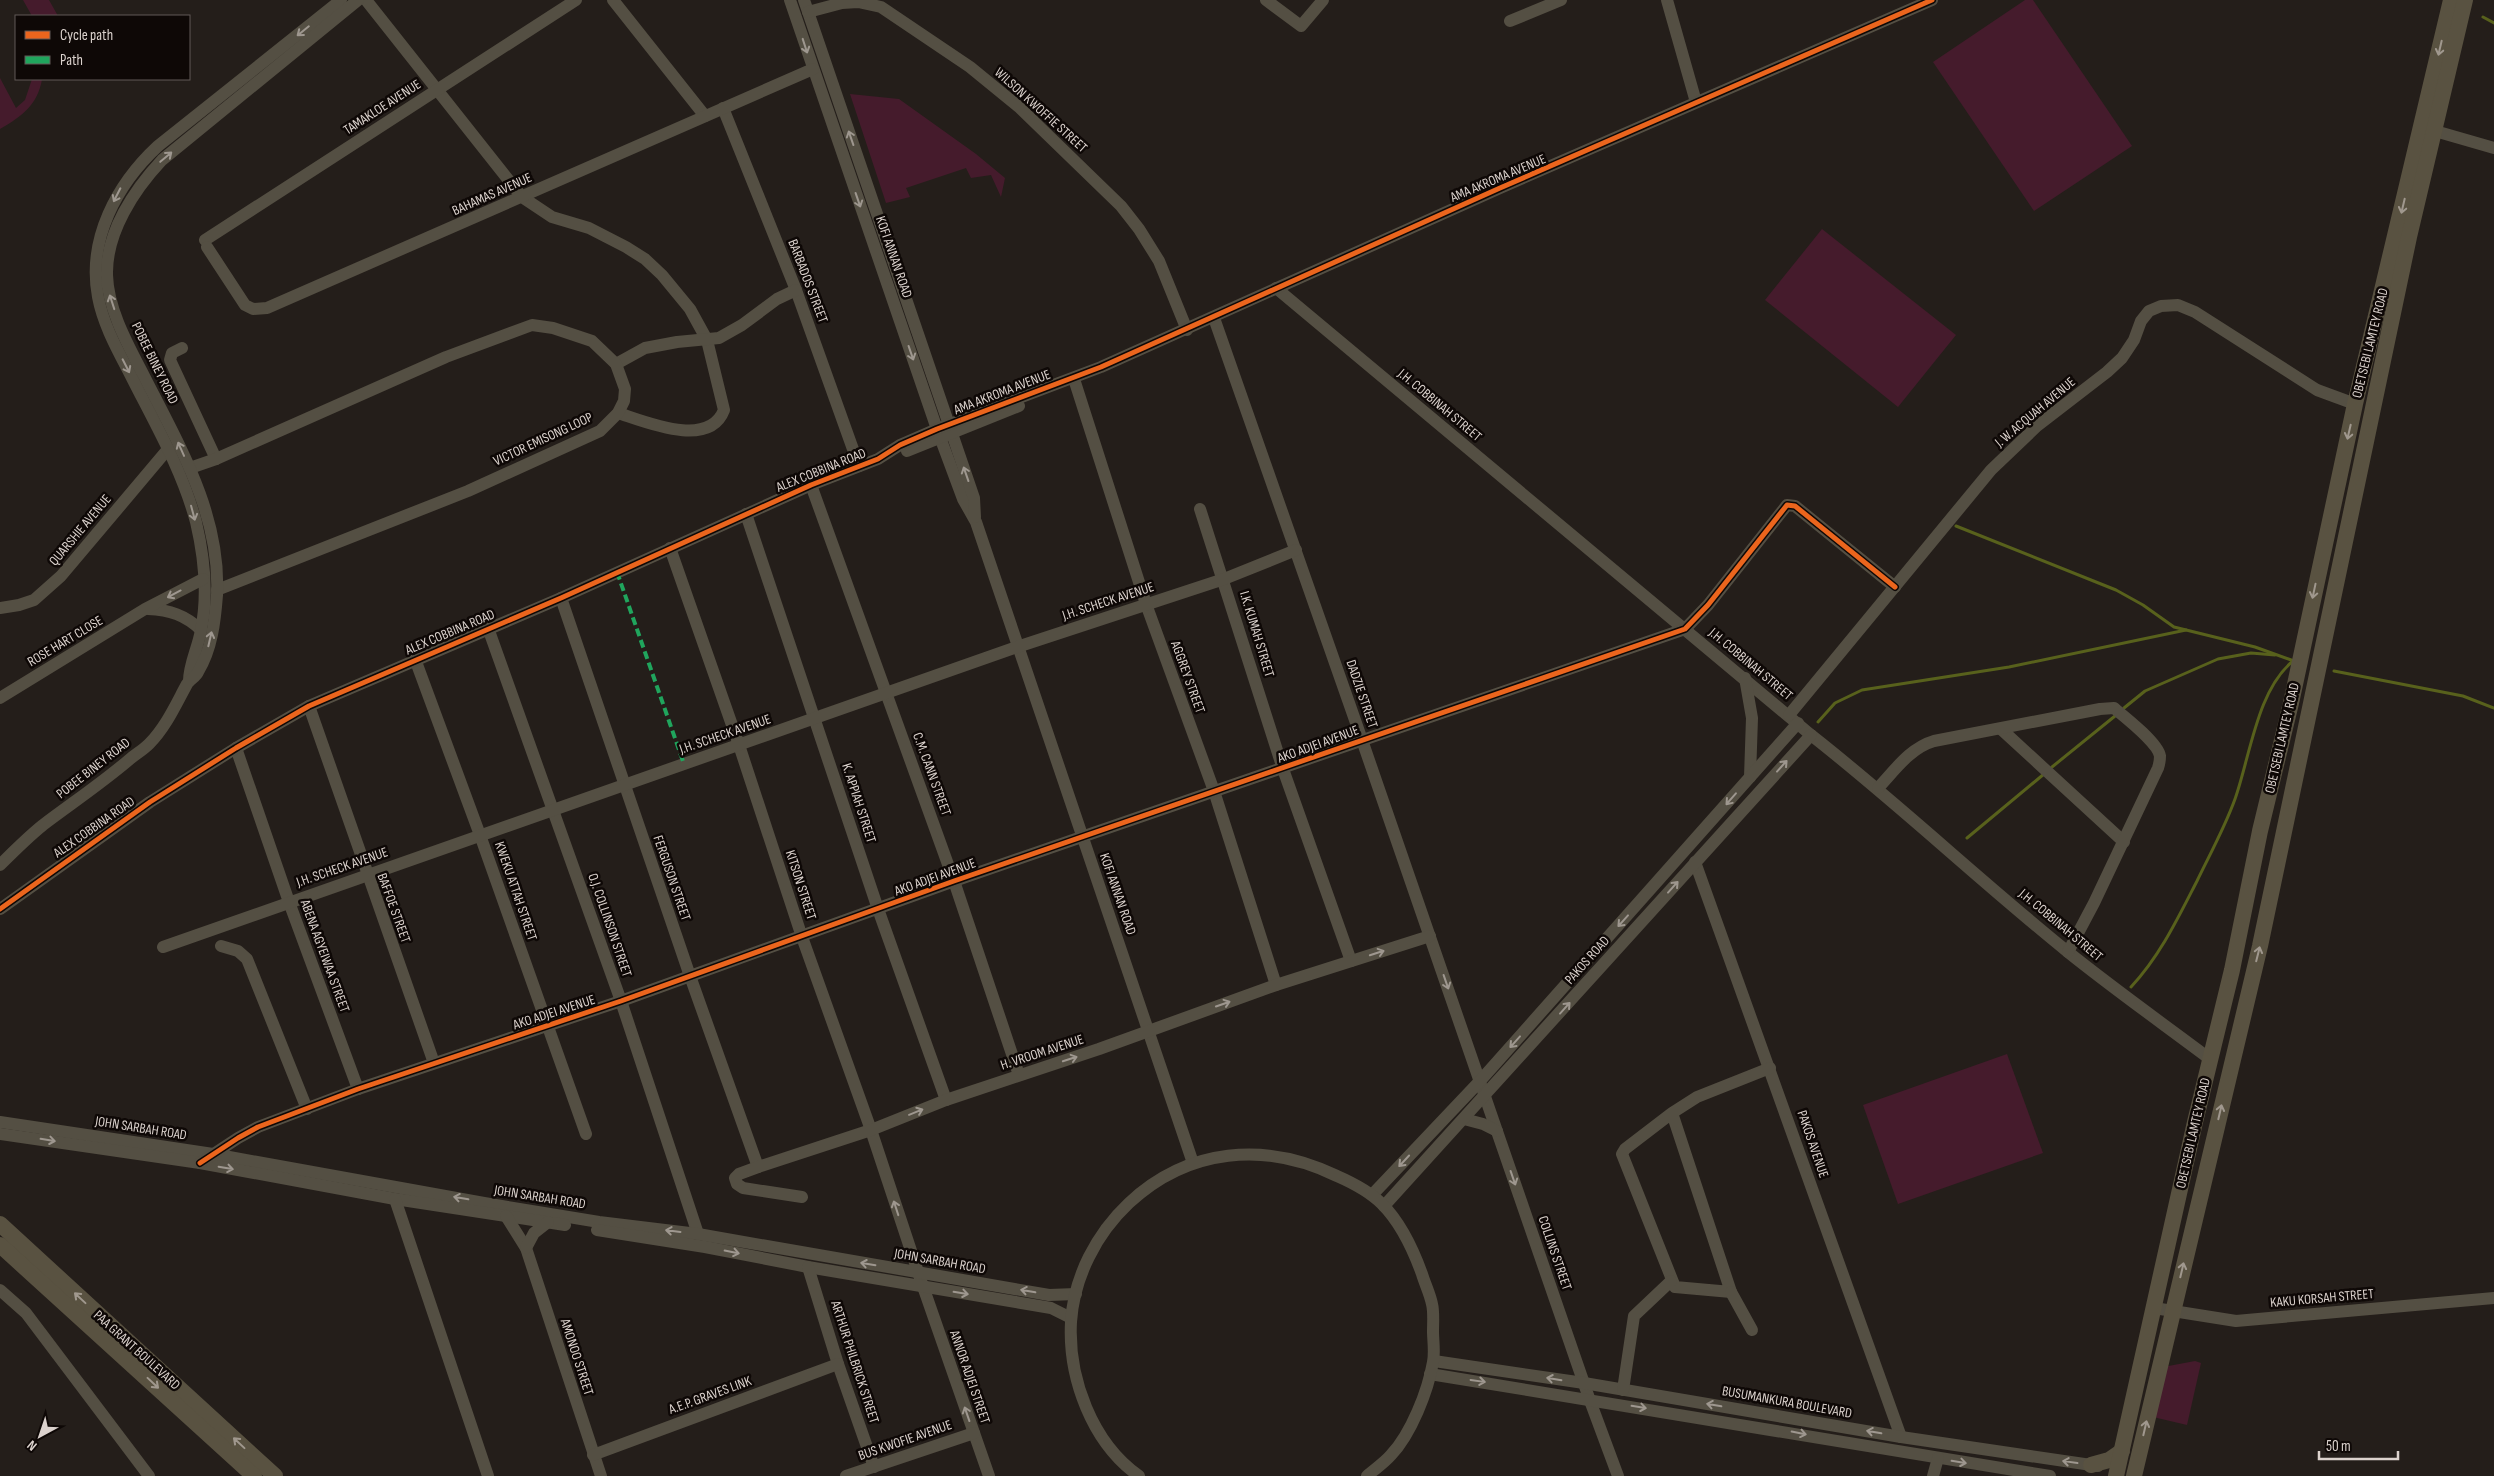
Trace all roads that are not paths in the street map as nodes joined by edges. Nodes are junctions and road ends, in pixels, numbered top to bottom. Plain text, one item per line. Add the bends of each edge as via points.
1 (341, 0) edge
2 (358, 0) edge
3 (366, 0) edge
4 (576, 0) edge
5 (613, 0) edge
6 (790, 0) edge
7 (1266, 0) edge
8 (1323, 0) edge
9 (1560, 0) edge
10 (1667, 0) edge
11 (1932, 0) edge
12 (2451, 0) edge
13 (2465, 0) edge
14 (806, 6) edge
15 (1510, 21) dead end
16 (813, 69) junction
17 (436, 90) junction
18 (1696, 102) junction
19 (723, 108) junction
20 (705, 116) junction
21 (2435, 131) junction
22 (2494, 148) edge
23 (522, 197) junction
24 (206, 243) joint
25 (1276, 288) junction
26 (796, 290) junction
27 (1214, 318) junction
28 (1186, 330) junction
29 (706, 340) junction
30 (182, 348) dead end
31 (616, 364) junction
32 (1074, 379) junction
33 (2355, 404) junction
34 (618, 414) junction
35 (944, 431) junction
36 (168, 449) junction
37 (216, 459) junction
38 (859, 466) junction
39 (190, 468) junction
40 (811, 485) junction
41 (1200, 509) dead end
42 (746, 514) junction
43 (670, 548) junction
44 (1296, 550) junction
45 (203, 579) junction
46 (1224, 579) junction
47 (1895, 586) junction
48 (217, 590) junction
49 (561, 598) junction
50 (1146, 604) junction
51 (0, 608) edge
52 (145, 610) junction
53 (488, 628) junction
54 (1685, 629) junction
55 (202, 630) junction
56 (1018, 647) junction
57 (415, 659) junction
58 (1745, 678) junction
59 (188, 682) junction
60 (887, 693) junction
61 (0, 698) edge
62 (308, 706) junction
63 (815, 718) junction
64 (1793, 719) junction
65 (2001, 729) junction
66 (1811, 735) junction
67 (1362, 740) junction
68 (739, 744) junction
69 (236, 748) junction
70 (1283, 769) junction
71 (1750, 778) junction
72 (624, 785) junction
73 (1878, 788) junction
74 (1214, 791) junction
75 (553, 809) junction
76 (480, 835) junction
77 (1082, 838) junction
78 (2124, 842) junction
79 (1695, 862) junction
80 (0, 865) edge
81 (366, 875) junction
82 (954, 881) junction
83 (289, 902) junction
84 (0, 909) edge
85 (878, 909) junction
86 (1430, 936) junction
87 (802, 937) junction
88 (220, 946) dead end
89 (164, 947) dead end
90 (2068, 952) junction
91 (1351, 961) junction
92 (690, 976) junction
93 (1276, 985) junction
94 (621, 1001) junction
95 (548, 1026) junction
96 (1149, 1030) junction
97 (2210, 1059) junction
98 (434, 1063) junction
99 (1770, 1068) junction
100 (1019, 1075) junction
101 (1480, 1080) junction
102 (358, 1089) junction
103 (1486, 1096) junction
104 (946, 1100) junction
105 (306, 1109) junction
106 (1672, 1113) junction
107 (1464, 1118) junction
108 (0, 1122) edge
109 (871, 1130) junction
110 (1497, 1132) junction
111 (0, 1134) edge
112 (586, 1134) dead end
113 (213, 1154) junction
114 (200, 1163) junction
115 (1193, 1163) junction
116 (758, 1166) junction
117 (1372, 1194) junction
118 (802, 1197) dead end
119 (395, 1199) junction
120 (1384, 1206) junction
121 (506, 1216) junction
122 (548, 1222) junction
123 (0, 1224) edge
124 (698, 1234) junction
125 (0, 1244) edge
126 (526, 1248) junction
127 (808, 1267) junction
128 (918, 1272) junction
129 (1671, 1281) junction
130 (924, 1287) junction
131 (0, 1290) edge
132 (1731, 1292) junction
133 (1076, 1294) junction
134 (2494, 1298) edge
135 (2154, 1308) junction
136 (2172, 1312) junction
137 (1071, 1318) junction
138 (1752, 1330) dead end
139 (1434, 1361) junction
140 (838, 1364) junction
141 (1430, 1374) junction
142 (1584, 1383) junction
143 (1623, 1390) junction
144 (1589, 1398) junction
145 (974, 1433) junction
146 (1901, 1437) junction
147 (2122, 1451) junction
148 (593, 1455) junction
149 (1938, 1458) junction
150 (2091, 1465) junction
151 (874, 1466) junction
152 (2116, 1473) edge
153 (1132, 1474) edge
154 (2135, 1474) edge
155 (149, 1476) edge
156 (254, 1476) edge
157 (275, 1476) edge
158 (488, 1476) edge
159 (601, 1476) edge
160 (846, 1476) edge
161 (989, 1476) edge
162 (1367, 1476) edge
163 (1618, 1476) edge
164 (1933, 1476) edge
165 (2050, 1476) edge

1 -> 36 street, POBEE BINEY ROAD via 140,162 109,211 97,253 97,296 114,343
39 -> 2 street, POBEE BINEY ROAD via 121,329 109,292 107,273 113,240 133,198 162,160
3 - 17 street
4 - 17 street, TAMAKLOE AVENUE
5 - 20 street
6 -> 16 street, KOFI ANNAN ROAD
7 - 8 street via 1301,26
9 - 15 street
10 - 18 street
11 - 18 street, AMA AKROMA AVENUE
12 -> 33 main road, OBETSEBI LAMTEY ROAD
13 - 21 main road, OBETSEBI LAMTEY ROAD
14 - 28 street, WILSON KWOFFIE STREET via 858,2 881,7 970,68 1019,107 1121,206 1139,229 1159,261
35 -> 14 street, KOFI ANNAN ROAD
16 - 19 street, BAHAMAS AVENUE
16 -> 35 street, KOFI ANNAN ROAD
17 - 23 street
17 - 24 street, TAMAKLOE AVENUE
18 - 25 street, AMA AKROMA AVENUE
19 - 20 street, BAHAMAS AVENUE
19 - 26 street, BARBADOS STREET
20 - 23 street, BAHAMAS AVENUE
21 - 22 street
136 -> 21 main road, OBETSEBI LAMTEY ROAD via 2260,946 2409,237
23 - 24 street, BAHAMAS AVENUE via 267,308 253,309 245,305
23 - 29 street via 543,212 589,228 645,259 690,309
25 - 27 street, AMA AKROMA AVENUE
25 - 54 street, J.H. COBBINAH STREET
26 - 29 street via 776,299 742,326 719,338
26 - 38 street, BARBADOS STREET
27 - 28 street, AMA AKROMA AVENUE
27 - 44 street, DADZIE STREET
28 - 32 street, AMA AKROMA AVENUE
29 - 31 street via 645,348
29 - 34 street via 724,410 721,417 692,430 672,430
30 - 37 street via 172,353 170,360
31 - 34 street via 625,389
31 - 37 street via 592,340 532,325 446,356
32 - 35 street, AMA AKROMA AVENUE via 1058,391
32 - 50 street, AGGREY STREET
33 - 47 street, J. W. ACQUAH AVENUE via 2317,390 2195,312 2178,305 2149,311 2122,358 2037,426 1991,470
33 -> 97 main road, OBETSEBI LAMTEY ROAD
34 - 48 street, VICTOR EMISONG LOOP via 600,431 468,491
35 - 38 street, ALEX COBBINA ROAD via 900,445
35 - 56 street, KOFI ANNAN ROAD via 963,499 976,522
36 -> 45 street, POBEE BINEY ROAD via 194,515
36 - 51 street, QUARSHIE AVENUE via 61,576 34,600
37 - 39 street
38 - 40 street, ALEX COBBINA ROAD
39 - 48 street, POBEE BINEY ROAD via 208,517 217,569
40 - 42 street, ALEX COBBINA ROAD
40 - 60 street, C.M. CANN STREET
41 - 46 street, I.K. KUMAH STREET
42 - 43 street, ALEX COBBINA ROAD
42 - 63 street, K. APPIAH STREET
43 - 49 street, ALEX COBBINA ROAD
43 - 68 street, KITSON STREET
44 - 46 street, J.H. SCHECK AVENUE
44 - 67 street, DADZIE STREET
45 -> 52 street, ROSE HART CLOSE
45 - 55 street, POBEE BINEY ROAD
46 - 50 street, J.H. SCHECK AVENUE
46 - 70 street, I.K. KUMAH STREET
47 - 54 street via 1795,506 1787,505 1708,605
47 - 64 street, J. W. ACQUAH AVENUE
59 -> 48 street, POBEE BINEY ROAD via 198,674 207,654 216,614
49 - 53 street, ALEX COBBINA ROAD
49 - 72 street, FERGUSON STREET
50 - 56 street, J.H. SCHECK AVENUE
50 - 74 street, AGGREY STREET
52 - 55 street via 175,612
52 - 61 street, ROSE HART CLOSE
53 - 57 street, ALEX COBBINA ROAD
53 - 75 street, O.J. COLLINSON STREET
54 - 58 street, J.H. COBBINAH STREET
54 - 67 street, AKO ADJEI AVENUE
55 - 59 street, POBEE BINEY ROAD
56 - 60 street, J.H. SCHECK AVENUE
56 - 77 street, KOFI ANNAN ROAD
57 - 62 street, ALEX COBBINA ROAD
57 - 76 street, KWEKU ATTAH STREET
58 - 64 street, J.H. COBBINAH STREET
58 - 71 street via 1752,718
59 - 80 street, POBEE BINEY ROAD via 177,705 150,744 42,826
60 - 63 street, J.H. SCHECK AVENUE
60 - 82 street, C.M. CANN STREET
62 - 69 street, ALEX COBBINA ROAD
62 - 81 street, BAFFOE STREET
63 - 68 street, J.H. SCHECK AVENUE
63 - 85 street, K. APPIAH STREET
64 - 66 street, J.H. COBBINAH STREET
64 - 71 street, PAKOS ROAD
65 - 73 street via 1922,745
65 - 78 street
65 - 78 street via 2100,709 2114,708 2122,715 2156,747 2160,757
66 - 73 street, J.H. COBBINAH STREET
79 -> 66 street, PAKOS ROAD
67 - 70 street, AKO ADJEI AVENUE
67 - 86 street, DADZIE STREET
68 - 72 street, J.H. SCHECK AVENUE
68 - 87 street, KITSON STREET
69 - 83 street, ABENA AGYEIWAA STREET
69 - 84 street, ALEX COBBINA ROAD via 150,802
70 - 74 street, AKO ADJEI AVENUE
70 - 91 street, I.K. KUMAH STREET
71 -> 101 street, PAKOS ROAD
72 - 75 street, J.H. SCHECK AVENUE
72 - 92 street, FERGUSON STREET
73 - 90 street, J.H. COBBINAH STREET
74 - 77 street, AKO ADJEI AVENUE
74 - 93 street, AGGREY STREET
75 - 76 street, J.H. SCHECK AVENUE
75 - 94 street, O.J. COLLINSON STREET
76 - 81 street, J.H. SCHECK AVENUE
76 - 95 street, KWEKU ATTAH STREET
77 - 82 street, AKO ADJEI AVENUE
77 - 96 street, KOFI ANNAN ROAD
78 - 90 street
79 - 99 street, PAKOS AVENUE
103 -> 79 street, PAKOS ROAD
81 - 83 street, J.H. SCHECK AVENUE
81 - 98 street, BAFFOE STREET
82 - 85 street, AKO ADJEI AVENUE
82 - 100 street, C.M. CANN STREET
83 - 89 street, J.H. SCHECK AVENUE
83 - 102 street, ABENA AGYEIWAA STREET
85 - 87 street, AKO ADJEI AVENUE
85 - 104 street, K. APPIAH STREET
91 -> 86 street, H. VROOM AVENUE
86 -> 101 street, DADZIE STREET
87 - 92 street, AKO ADJEI AVENUE
87 - 109 street, KITSON STREET
88 - 105 street via 247,959
90 - 97 street, J.H. COBBINAH STREET
91 - 93 street, H. VROOM AVENUE
92 - 94 street, AKO ADJEI AVENUE
92 - 116 street, FERGUSON STREET
96 -> 93 street, H. VROOM AVENUE
94 - 95 street, AKO ADJEI AVENUE
94 - 124 street, O.J. COLLINSON STREET
95 - 98 street, AKO ADJEI AVENUE
95 - 112 street, KWEKU ATTAH STREET
100 -> 96 street, H. VROOM AVENUE via 1099,1050
96 - 115 street, KOFI ANNAN ROAD
97 - 135 main road, OBETSEBI LAMTEY ROAD
98 - 102 street, AKO ADJEI AVENUE
99 - 106 street via 1722,1086
99 - 146 street, PAKOS AVENUE
100 - 104 street, H. VROOM AVENUE
101 - 103 street, COLLINS STREET
101 -> 117 street, PAKOS ROAD
102 - 105 street, AKO ADJEI AVENUE
103 - 107 street, PAKOS ROAD
103 - 110 street, COLLINS STREET
109 -> 104 street, H. VROOM AVENUE
105 - 113 street, AKO ADJEI AVENUE via 258,1127
106 - 129 street via 1622,1154
106 - 132 street
107 - 110 street
107 - 120 street, PAKOS ROAD
108 - 113 street, JOHN SARBAH ROAD
109 - 116 street, H. VROOM AVENUE
128 -> 109 street, KITSON STREET
110 -> 142 street, COLLINS STREET
111 -> 114 street, JOHN SARBAH ROAD
113 - 114 street, AKO ADJEI AVENUE
124 -> 113 street, JOHN SARBAH ROAD via 599,1222
114 -> 119 street, JOHN SARBAH ROAD
115 - 117 street via 1228,1155 1270,1154 1311,1163
115 - 133 street via 1146,1187 1112,1219 1087,1259
116 - 118 street, H. VROOM AVENUE via 739,1174 735,1178 737,1184 743,1188
117 - 120 street
119 - 121 street, JOHN SARBAH ROAD
119 - 158 street
120 - 139 street via 1414,1252 1432,1305
121 - 122 street, JOHN SARBAH ROAD
121 - 126 street, AMONOO STREET
122 - 126 street via 534,1233
122 -> 127 street, JOHN SARBAH ROAD
157 -> 123 main road, PAA GRANT BOULEVARD
128 -> 124 street, JOHN SARBAH ROAD
125 -> 156 main road, PAA GRANT BOULEVARD
126 - 148 street, AMONOO STREET
127 - 130 street, JOHN SARBAH ROAD
127 - 140 street, ARTHUR PHILBRICK STREET
128 - 130 street, KITSON STREET
133 -> 128 street, JOHN SARBAH ROAD via 1049,1295
129 - 132 street via 1680,1289
129 - 143 street via 1634,1316
130 -> 137 street, JOHN SARBAH ROAD via 1051,1308
145 -> 130 street, ANNOR ADJEI STREET
131 - 155 street via 26,1313
132 - 138 street
133 - 137 street
134 - 136 street, KAKU KORSAH STREET via 2236,1321
135 - 136 street, KAKU KORSAH STREET
135 - 147 main road, OBETSEBI LAMTEY ROAD
154 -> 136 main road, OBETSEBI LAMTEY ROAD
137 - 153 street via 1075,1377 1088,1411 1106,1443
139 - 141 street
142 -> 139 street, BUSUMANKURA BOULEVARD
140 - 148 street, A.E.P. GRAVES LINK
140 - 151 street, ARTHUR PHILBRICK STREET
141 -> 144 street, BUSUMANKURA BOULEVARD
141 - 162 street via 1420,1410 1392,1454
142 - 143 street, BUSUMANKURA BOULEVARD
142 - 144 street
146 -> 143 street, BUSUMANKURA BOULEVARD
144 -> 149 street, BUSUMANKURA BOULEVARD
144 - 163 street
145 - 151 street, BUS KWOFIE AVENUE
145 - 161 street, ANNOR ADJEI STREET
150 -> 146 street, BUSUMANKURA BOULEVARD
147 - 150 main road via 2109,1460
147 - 152 main road, OBETSEBI LAMTEY ROAD
148 - 159 street, AMONOO STREET
149 - 164 street
149 -> 165 street, BUSUMANKURA BOULEVARD
150 - 152 street, BUSUMANKURA BOULEVARD
151 - 160 street, BUS KWOFIE AVENUE
152 - 154 street, BUSUMANKURA BOULEVARD

